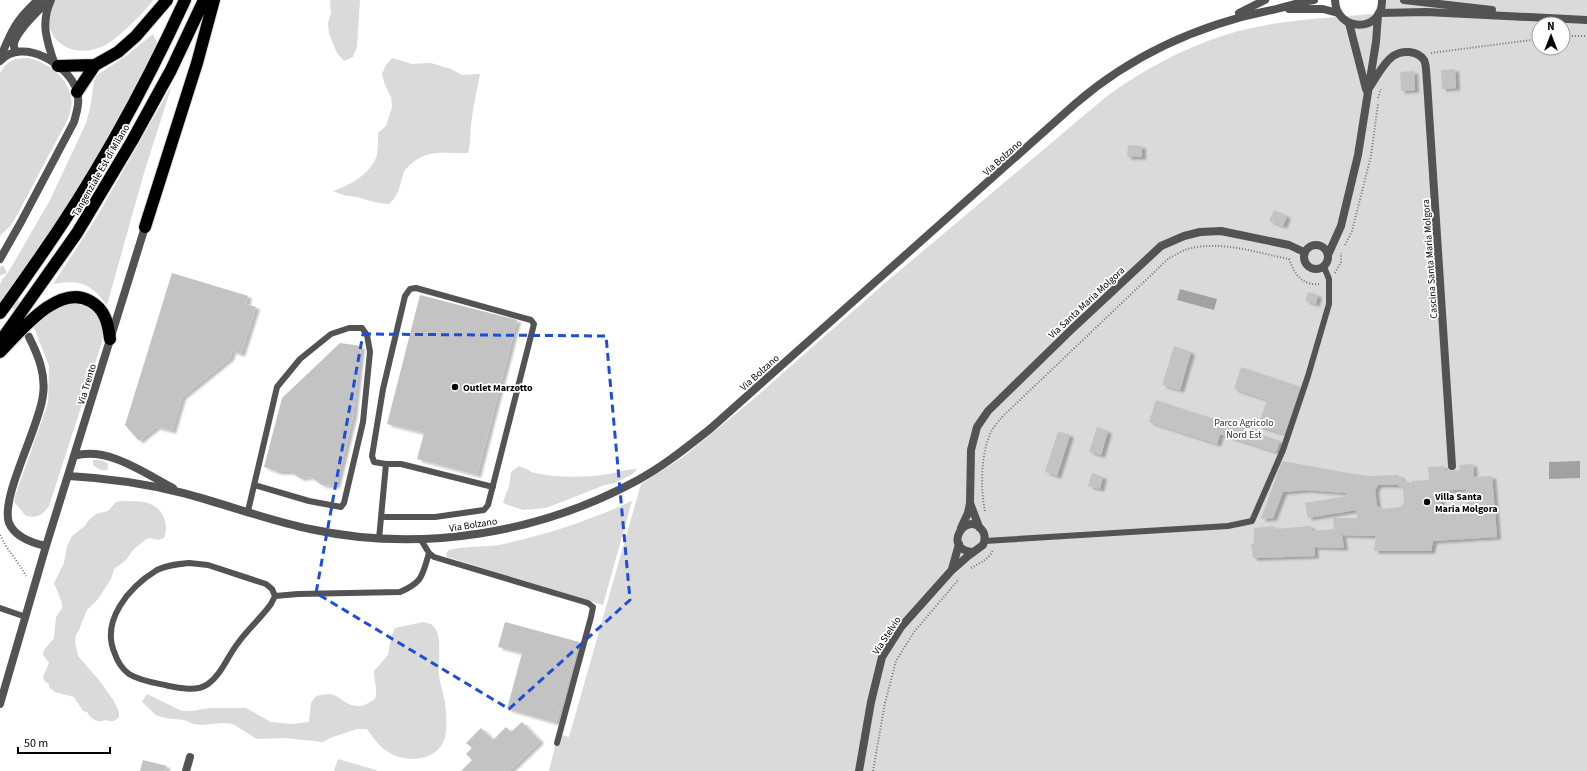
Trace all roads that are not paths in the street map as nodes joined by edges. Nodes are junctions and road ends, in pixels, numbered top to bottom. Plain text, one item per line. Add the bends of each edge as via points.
1 (38, 0) edge
2 (50, 0) edge
3 (167, 0) edge
4 (185, 0) edge
5 (204, 0) edge
6 (214, 0) edge
7 (1265, 0) edge
8 (1314, 0) edge
9 (1335, 0) edge
10 (1382, 0) edge
11 (1404, 0) edge
12 (1273, 9) junction
13 (1338, 13) junction
14 (1378, 14) junction
15 (1534, 16) edge
16 (1531, 18) edge
17 (1571, 20) edge
18 (1587, 20) edge
19 (1225, 21) junction
20 (1349, 23) junction
21 (16, 52) junction
22 (0, 60) edge
23 (95, 65) junction
24 (57, 66) junction
25 (1367, 91) junction
26 (77, 92) junction
27 (145, 227) joint
28 (1304, 252) junction
29 (1328, 255) junction
30 (0, 258) edge
31 (1324, 267) junction
32 (0, 313) edge
33 (29, 337) tunnel mouth
34 (110, 339) junction
35 (0, 342) edge
36 (0, 352) edge
37 (74, 456) junction
38 (386, 464) junction
39 (1452, 466) dead end
40 (69, 476) junction
41 (254, 484) junction
42 (493, 487) junction
43 (181, 492) junction
44 (970, 503) junction
45 (248, 511) junction
46 (381, 517) junction
47 (979, 527) junction
48 (961, 528) junction
49 (379, 539) junction
50 (421, 540) junction
51 (985, 541) junction
52 (959, 544) junction
53 (46, 546) junction
54 (973, 552) junction
55 (429, 553) junction
56 (951, 571) junction
57 (275, 596) junction
58 (0, 608) edge
59 (26, 617) junction
60 (0, 704) edge
61 (557, 743) dead end
62 (190, 757) dead end
63 (186, 771) edge
64 (859, 771) edge

1 - 22 street via 13,28
2 - 21 street via 18,35 13,44
2 - 24 street via 45,13 45,26 49,48
3 - 23 highway via 136,36 118,52
4 - 32 highway, Tangenziale Est di Milano via 161,51 88,184
5 - 35 highway, Tangenziale Est di Milano via 171,70 132,141 77,233
6 - 27 highway
7 - 19 street
8 - 12 street, Via Bolzano
9 - 13 street
10 - 14 street
11 - 15 street
12 - 13 street, Via Bolzano via 1323,9
12 - 19 street, Via Bolzano
13 - 20 street
14 - 16 street via 1426,12
14 - 20 street via 1365,24
14 - 25 street
17 - 18 street
19 - 50 street, Via Bolzano via 1156,48 1094,88 734,408 686,448 640,480 583,506 519,526
20 - 25 street
21 - 22 street
21 - 24 street via 36,53
23 - 24 highway
23 - 26 highway
24 - 26 street via 69,77
25 - 29 street via 1358,155 1341,226
25 - 39 street, Cascina Santa Maria Molgora via 1393,57 1400,53 1412,52 1424,61
26 - 30 street via 78,109 74,122
27 - 34 street, Via Trento
28 - 29 street via 1310,246 1318,245 1325,248
28 - 31 street via 1304,260 1308,267 1316,270
28 - 44 street, Via Santa Maria Molgora via 1289,245 1221,231 1184,236 1161,246 988,411 977,427 970,450
29 - 31 street
31 - 51 lane via 1329,279 1329,304 1283,450 1252,521 1228,526
33 - 53 street via 42,371 43,395 9,494 6,515 14,531 25,539
34 - 36 highway via 109,325 100,307 87,299 71,297 54,302 44,309
34 - 37 street, Via Trento
37 - 40 street, Via Trento
37 - 43 street via 105,455
38 - 42 lane via 401,464
38 - 42 lane via 374,462 372,456 383,389 406,296 410,289 416,288 531,320 534,324
38 - 46 lane
40 - 43 street via 101,478
40 - 53 street, Via Trento
41 - 41 lane via 277,386 300,359 331,334 348,328 362,328 367,335 370,352 363,422 344,503 341,507 315,502
41 - 45 lane
42 - 46 lane via 490,501 484,510 435,517
43 - 45 street, Via Bolzano
44 - 47 street
44 - 48 street
45 - 49 street, Via Bolzano via 309,529
46 - 49 lane
47 - 48 street via 970,525
47 - 51 street via 984,533
48 - 52 street
49 - 50 street, Via Bolzano
50 - 55 lane
51 - 54 street
52 - 54 street via 965,550
52 - 56 street, Via Stelvio
53 - 59 street, Via Trento
54 - 56 street, Via Stelvio
55 - 57 lane via 419,581 413,587 400,592
55 - 61 lane via 434,557 592,606
56 - 64 street, Via Stelvio via 901,627 882,657
57 - 57 lane via 266,584 208,565 170,565 140,583 120,605 111,623 112,647 117,660 128,674 178,688 197,689 216,677 236,645 263,615
58 - 59 lane
59 - 60 street, Via Trento
62 - 63 street

